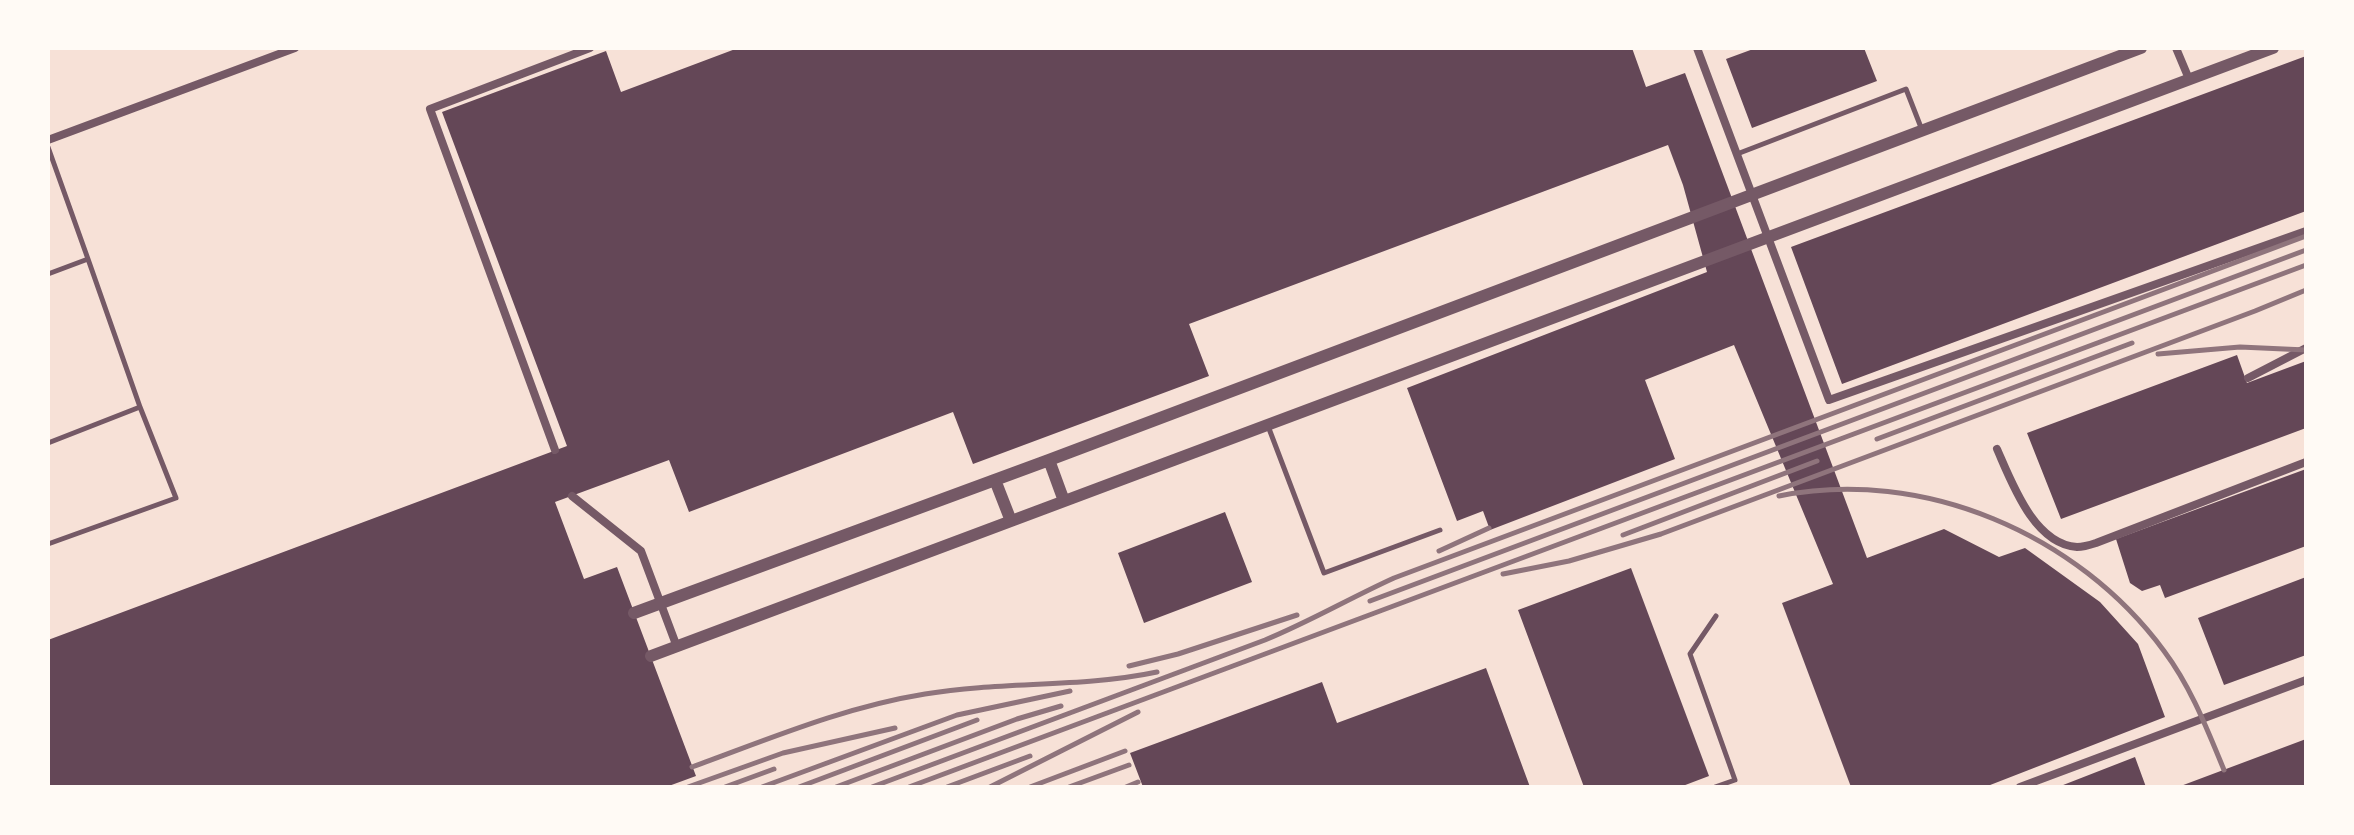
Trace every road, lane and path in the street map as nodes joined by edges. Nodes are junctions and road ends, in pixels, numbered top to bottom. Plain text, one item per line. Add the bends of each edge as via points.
1 (295, 48) edge
2 (590, 48) edge
3 (1697, 48) edge
4 (2141, 48) edge
5 (2176, 48) edge
6 (2273, 48) edge
7 (2189, 79) junction
8 (1922, 130) junction
9 (48, 140) edge
10 (48, 147) edge
11 (1736, 154) junction
12 (1751, 194) junction
13 (2306, 231) edge
14 (1767, 238) junction
15 (88, 259) junction
16 (48, 274) edge
17 (2306, 348) edge
18 (2248, 378) dead end
19 (140, 407) junction
20 (1268, 425) junction
21 (48, 443) edge
22 (1997, 449) dead end
23 (555, 450) dead end
24 (1049, 460) junction
25 (2306, 462) edge
26 (995, 480) junction
27 (572, 496) dead end
28 (1064, 501) junction
29 (1011, 521) junction
30 (1440, 530) dead end
31 (48, 544) edge
32 (660, 603) junction
33 (634, 613) dead end
34 (1716, 616) dead end
35 (677, 647) junction
36 (651, 656) dead end
37 (2306, 680) edge
38 (1715, 787) edge
39 (2020, 787) edge

1 - 9 street
2 - 23 street via 430,109
3 - 11 street
4 - 8 street
5 - 7 street
6 - 7 street
7 - 14 street
8 - 11 lane via 1906,89
8 - 12 street
10 - 15 lane
11 - 12 street
12 - 14 street
12 - 24 street
13 - 14 street via 1829,400
14 - 20 street
15 - 16 lane
15 - 19 lane
17 - 18 street
19 - 21 lane
19 - 31 lane via 176,498
20 - 28 street
20 - 30 lane via 1324,573
22 - 25 street via 2023,507 2054,540 2078,547
24 - 26 street
24 - 28 street
26 - 29 street
26 - 32 street
27 - 32 street via 641,551
28 - 29 street
29 - 35 street
32 - 33 street
32 - 35 street
34 - 38 lane via 1690,654 1735,780
35 - 36 street
37 - 39 street

